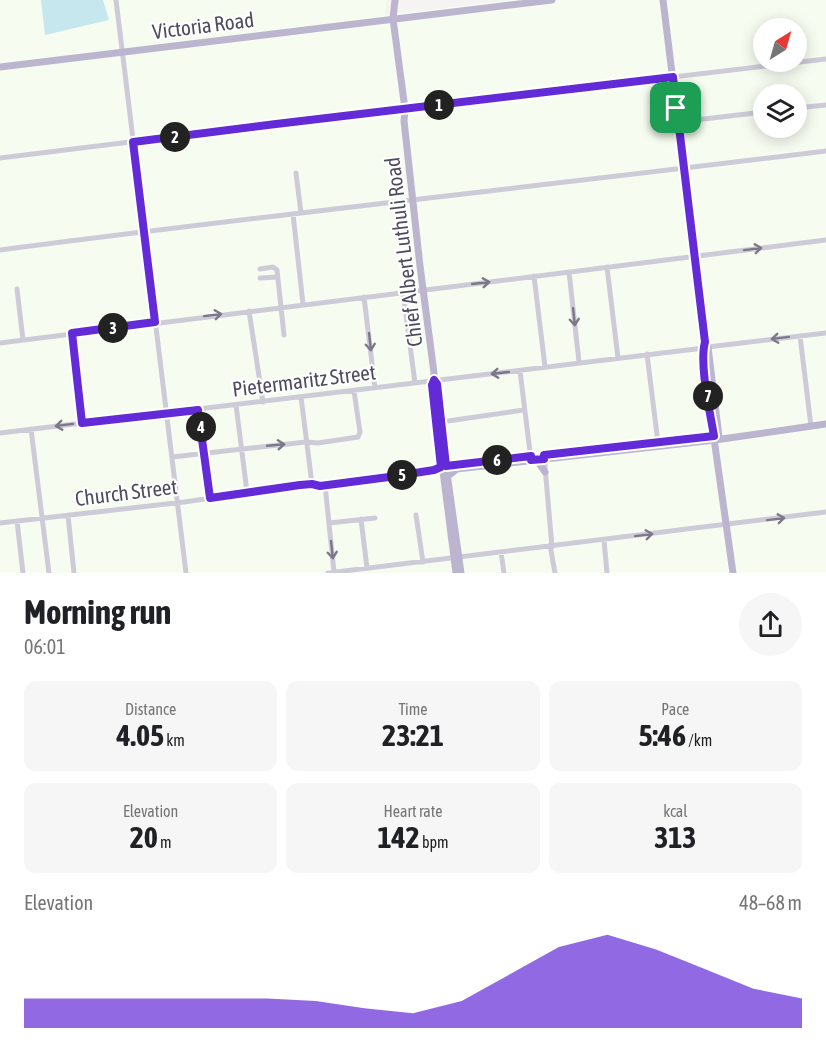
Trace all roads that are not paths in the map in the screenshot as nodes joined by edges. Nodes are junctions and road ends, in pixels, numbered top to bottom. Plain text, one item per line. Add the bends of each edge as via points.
1 (116, 0) edge
2 (393, 0) edge
3 (552, 0) edge
4 (663, 0) edge
5 (391, 19) junction
6 (121, 52) junction
7 (826, 59) edge
8 (0, 66) edge
9 (673, 77) junction
10 (826, 105) edge
11 (807, 107) edge
12 (403, 109) junction
13 (753, 113) edge
14 (678, 122) junction
15 (133, 142) junction
16 (826, 151) edge
17 (0, 158) edge
18 (684, 167) junction
19 (296, 173) dead end
20 (412, 201) junction
21 (302, 213) junction
22 (293, 214) junction
23 (144, 231) junction
24 (826, 240) edge
25 (0, 250) edge
26 (695, 256) junction
27 (607, 267) junction
28 (260, 269) dead end
29 (569, 272) junction
30 (534, 276) junction
31 (278, 277) junction
32 (260, 278) dead end
33 (17, 289) dead end
34 (423, 289) junction
35 (403, 292) junction
36 (364, 297) junction
37 (303, 304) junction
38 (281, 306) junction
39 (249, 310) junction
40 (155, 322) junction
41 (72, 333) junction
42 (826, 333) edge
43 (284, 335) dead end
44 (800, 336) junction
45 (23, 339) junction
46 (0, 343) edge
47 (706, 346) junction
48 (647, 354) junction
49 (618, 358) junction
50 (579, 362) junction
51 (545, 367) junction
52 (520, 371) junction
53 (434, 380) junction
54 (415, 383) junction
55 (375, 388) junction
56 (354, 391) junction
57 (301, 397) junction
58 (263, 402) junction
59 (236, 405) junction
60 (198, 410) junction
61 (524, 410) junction
62 (166, 413) junction
63 (441, 422) junction
64 (82, 423) junction
65 (826, 423) edge
66 (811, 425) junction
67 (31, 429) junction
68 (0, 433) edge
69 (717, 437) junction
70 (306, 442) junction
71 (658, 443) junction
72 (241, 448) junction
73 (204, 453) junction
74 (172, 456) junction
75 (537, 458) junction
76 (444, 470) junction
77 (545, 472) joint
78 (312, 484) junction
79 (325, 485) junction
80 (247, 492) junction
81 (210, 498) junction
82 (177, 502) junction
83 (826, 513) edge
84 (68, 515) junction
85 (416, 515) dead end
86 (549, 515) junction
87 (43, 518) junction
88 (375, 518) dead end
89 (361, 519) junction
90 (17, 521) junction
91 (0, 523) edge
92 (329, 523) junction
93 (727, 525) junction
94 (552, 536) junction
95 (604, 540) junction
96 (561, 544) junction
97 (552, 546) junction
98 (501, 552) junction
99 (456, 557) junction
100 (423, 562) junction
101 (367, 568) junction
102 (732, 569) edge
103 (334, 572) edge
104 (23, 573) edge
105 (49, 573) edge
106 (74, 573) edge
107 (186, 573) edge
108 (328, 573) edge
109 (456, 573) edge
110 (461, 573) edge
111 (504, 573) edge
112 (555, 573) edge
113 (607, 573) edge

1 - 6 street
2 - 5 main road, Chief Albert Luthuli Road
3 - 5 main road, Victoria Road
4 - 9 main road
5 - 6 main road, Victoria Road
5 - 12 main road, Chief Albert Luthuli Road
6 - 8 main road, Victoria Road
6 - 15 street
7 - 9 street
9 - 12 street
9 - 14 main road
10 - 11 street
12 - 15 street
12 - 20 main road, Chief Albert Luthuli Road
13 - 14 street
14 - 18 main road
15 - 17 street
15 - 23 street
16 - 18 street
18 - 20 street
18 - 26 main road
19 - 21 street
20 - 21 street
20 - 34 main road, Chief Albert Luthuli Road
21 - 22 street
22 - 23 street
22 - 37 street
23 - 25 street
23 - 40 street
26 -> 24 street
26 - 27 street
26 - 47 main road
27 - 29 street
27 - 49 street
28 - 31 street via 275,268
29 - 30 street
29 -> 50 street
34 -> 30 street
30 - 51 street
31 - 32 street
31 - 38 street
33 - 45 street
34 - 35 street
34 - 53 main road, Chief Albert Luthuli Road
35 - 36 street
35 - 54 street
36 - 37 street
36 -> 55 street
37 - 38 street
38 - 39 street
38 - 43 street
40 -> 39 street
39 - 58 street
40 - 41 street
40 - 62 street
41 - 45 street
41 - 64 street
42 - 44 street, Pietermaritz Street
44 -> 47 street, Pietermaritz Street
44 - 66 street
45 - 46 street
47 - 48 street, Pietermaritz Street
47 - 69 main road via 708,396
48 - 49 street, Pietermaritz Street
48 - 71 street
49 - 50 street, Pietermaritz Street
50 - 51 street, Pietermaritz Street
51 - 52 street, Pietermaritz Street
52 -> 53 street, Pietermaritz Street
52 - 61 street
53 - 54 street, Pietermaritz Street
53 - 63 main road, Chief Albert Luthuli Road
53 - 76 main road, Chief Albert Luthuli Road
54 - 55 street, Pietermaritz Street
55 - 56 street, Pietermaritz Street
56 - 57 street, Pietermaritz Street
56 - 70 street via 359,436
57 - 58 street, Pietermaritz Street
57 - 70 street
58 - 59 street, Pietermaritz Street
59 - 60 street, Pietermaritz Street
59 - 72 street
60 - 62 street, Pietermaritz Street
60 - 73 street
61 - 63 street
61 - 75 street
62 - 64 street, Pietermaritz Street
62 - 74 street
63 - 76 main road, Chief Albert Luthuli Road
64 -> 67 street, Pietermaritz Street
65 - 66 main road, Church Street
66 - 69 main road, Church Street
67 - 68 street, Pietermaritz Street
67 - 87 street
69 - 71 main road, Church Street
69 - 75 main road, Church Street
69 - 93 main road
72 -> 70 street
70 - 78 street
71 - 75 main road, Church Street
72 - 73 street
72 - 80 street
73 - 74 street
73 - 81 street
74 - 82 street
75 - 76 main road, Church Street
75 - 77 main road
76 - 79 street, Church Street
76 - 99 main road, Chief Albert Luthuli Road
77 - 86 street
78 - 79 street, Church Street
78 - 80 street, Church Street
79 - 92 street
80 - 81 street, Church Street
81 - 82 street, Church Street
82 - 84 street, Church Street
82 - 107 street
93 -> 83 street
84 - 87 street, Church Street
84 - 106 street
85 - 100 street
86 - 94 street
86 - 97 street
87 - 90 street, Church Street
87 - 105 street
88 - 89 street
89 - 92 street
89 - 101 street
90 - 91 street, Church Street
90 - 104 street
92 -> 103 street
95 -> 93 street
93 - 102 main road
94 - 96 street
94 - 97 street
95 - 96 street
95 - 113 street
96 - 97 street
97 - 98 street
97 - 112 street
98 - 99 street
98 - 111 street
99 - 100 street
99 - 109 main road, Chief Albert Luthuli Road
99 - 110 main road, Chief Albert Luthuli Road
100 - 101 street
101 - 103 street
103 - 108 street

